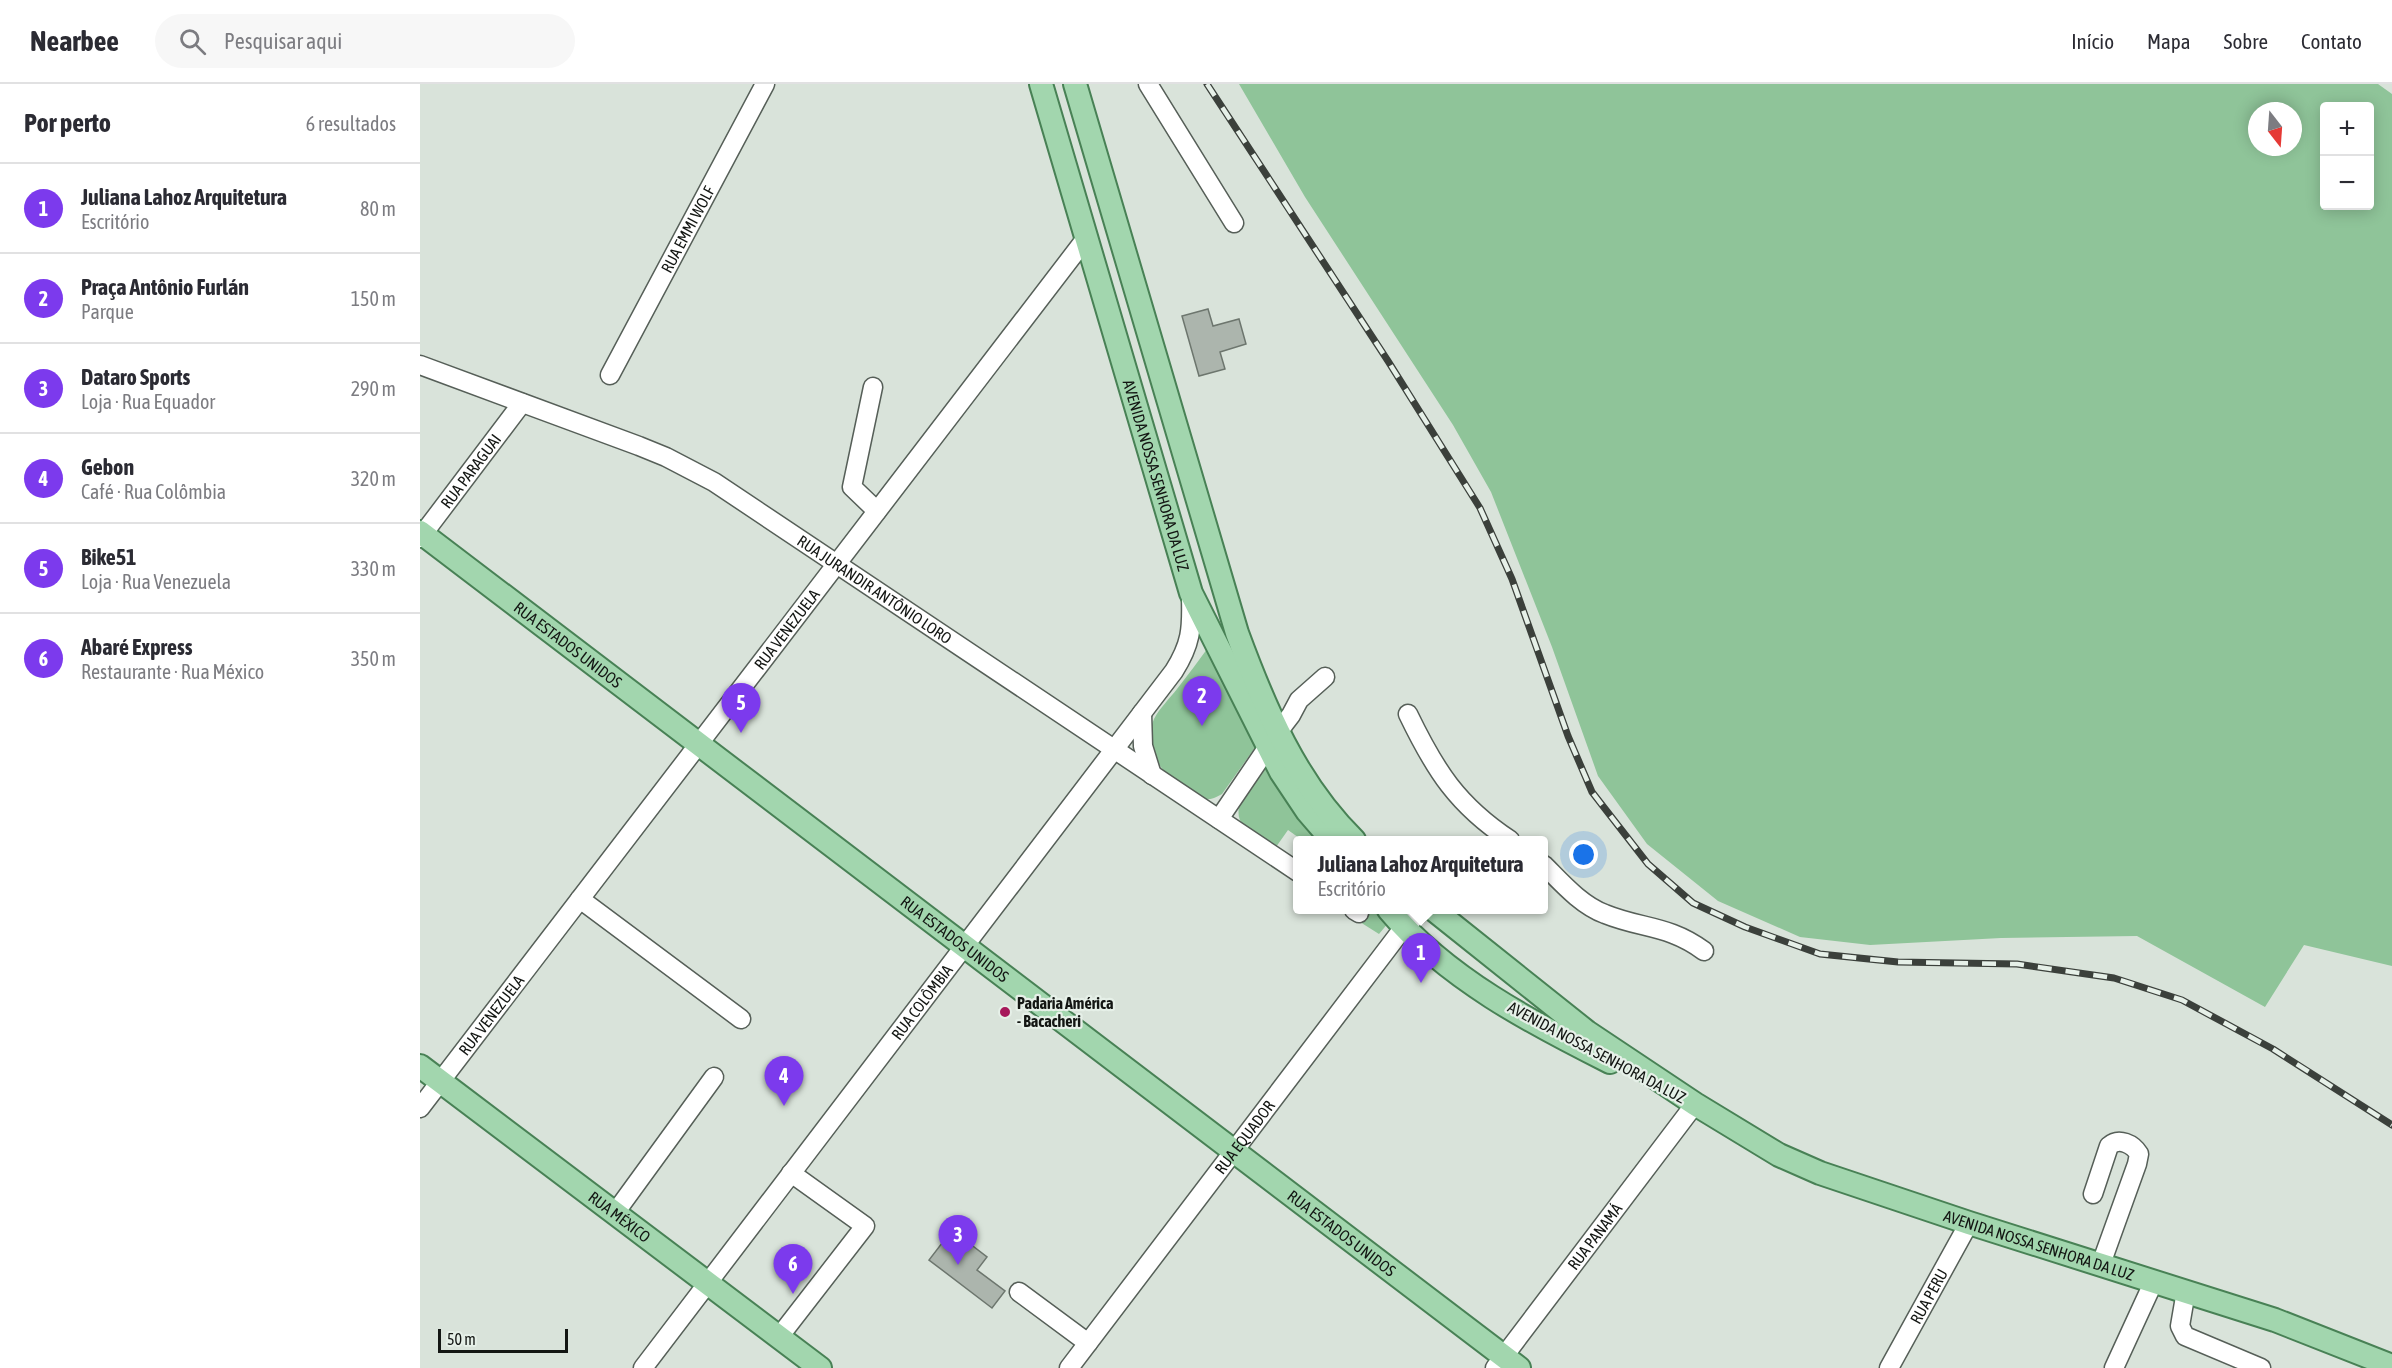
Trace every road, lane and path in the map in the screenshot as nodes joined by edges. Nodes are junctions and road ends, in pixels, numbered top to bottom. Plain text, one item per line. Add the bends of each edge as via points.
1 (765, 84) edge
2 (1041, 84) edge
3 (1075, 84) edge
4 (1148, 84) edge
5 (1234, 224) dead end
6 (1087, 237) junction
7 (420, 365) edge
8 (610, 375) dead end
9 (873, 387) dead end
10 (522, 403) junction
11 (877, 511) junction
12 (421, 535) edge
13 (837, 564) junction
14 (1191, 593) junction
15 (1325, 677) dead end
16 (1142, 713) junction
17 (1408, 714) dead end
18 (1272, 739) junction
19 (699, 744) junction
20 (1114, 749) junction
21 (1152, 775) junction
22 (1219, 819) junction
23 (1484, 834) edge
24 (1329, 836) edge
25 (1350, 836) edge
26 (1293, 869) edge
27 (1548, 869) edge
28 (580, 898) junction
29 (1440, 914) edge
30 (1397, 918) edge
31 (964, 946) junction
32 (1704, 951) dead end
33 (741, 1019) dead end
34 (420, 1066) edge
35 (714, 1077) dead end
36 (440, 1081) junction
37 (1695, 1104) junction
38 (420, 1108) edge
39 (1233, 1151) junction
40 (791, 1173) junction
41 (2093, 1194) dead end
42 (615, 1213) junction
43 (1969, 1223) junction
44 (2101, 1264) junction
45 (2154, 1281) junction
46 (708, 1283) junction
47 (2186, 1291) junction
48 (1019, 1292) dead end
49 (779, 1337) junction
50 (1088, 1343) junction
51 (1506, 1364) edge
52 (2392, 1366) edge
53 (643, 1368) edge
54 (820, 1368) edge
55 (1069, 1368) edge
56 (1889, 1368) edge
57 (2114, 1368) edge
58 (2261, 1368) edge

1 - 8 street, RUA EMMI WOLF
2 - 6 main road, AVENIDA NOSSA SENHORA DA LUZ
3 - 18 main road, AVENIDA NOSSA SENHORA DA LUZ
4 - 5 street
6 - 11 street, RUA VENEZUELA
6 - 14 main road, AVENIDA NOSSA SENHORA DA LUZ
7 - 10 street, RUA JURANDIR ANTÔNIO LORO
9 - 11 street via 852,487
10 - 12 street, RUA PARAGUAI
10 - 13 street, RUA JURANDIR ANTÔNIO LORO via 691,469
11 - 13 street, RUA VENEZUELA
12 - 19 main road, RUA ESTADOS UNIDOS
13 - 19 street, RUA VENEZUELA
13 - 20 street, RUA JURANDIR ANTÔNIO LORO
14 - 16 street, RUA COLÔMBIA via 1189,643 1174,671
14 - 18 main road, AVENIDA NOSSA SENHORA DA LUZ
15 - 18 street via 1299,700
16 - 20 street, RUA COLÔMBIA
16 - 21 street via 1143,746
17 - 23 street via 1438,771
18 - 22 street
18 - 24 main road, AVENIDA NOSSA SENHORA DA LUZ via 1294,792
18 - 25 main road, AVENIDA NOSSA SENHORA DA LUZ
19 - 28 street, RUA VENEZUELA
19 - 31 main road, RUA ESTADOS UNIDOS
20 - 21 street, RUA JURANDIR ANTÔNIO LORO
20 - 31 street, RUA COLÔMBIA
21 - 22 street, RUA JURANDIR ANTÔNIO LORO
22 - 26 street, RUA JURANDIR ANTÔNIO LORO
27 - 32 street via 1591,908 1674,934
28 - 33 street
28 - 36 street, RUA VENEZUELA
29 - 37 main road, AVENIDA NOSSA SENHORA DA LUZ via 1587,1032
30 - 37 main road, AVENIDA NOSSA SENHORA DA LUZ via 1470,981 1514,1010
30 - 39 street, RUA EQUADOR
31 - 39 main road, RUA ESTADOS UNIDOS
31 - 40 street, RUA COLÔMBIA
34 - 36 main road, RUA MÉXICO
35 - 42 street
36 - 38 street, RUA VENEZUELA
36 - 42 main road, RUA MÉXICO
37 - 43 main road, AVENIDA NOSSA SENHORA DA LUZ via 1794,1162
37 - 51 street, RUA PANAMÁ
39 - 50 street, RUA EQUADOR
39 - 51 main road, RUA ESTADOS UNIDOS
40 - 46 street, RUA COLÔMBIA
40 - 49 street via 865,1226
41 - 44 street via 2109,1146 2121,1141 2135,1147 2139,1154 2137,1164
42 - 46 main road, RUA MÉXICO
43 - 44 main road, AVENIDA NOSSA SENHORA DA LUZ
43 - 56 street, RUA PERU
44 - 45 main road, AVENIDA NOSSA SENHORA DA LUZ
45 - 47 main road, AVENIDA NOSSA SENHORA DA LUZ
45 - 57 street
46 - 49 main road, RUA MÉXICO
46 - 53 street, RUA COLÔMBIA
47 - 52 main road, AVENIDA NOSSA SENHORA DA LUZ
47 - 58 street via 2180,1326 2185,1336
48 - 50 street
49 - 54 main road, RUA MÉXICO
50 - 55 street, RUA EQUADOR

